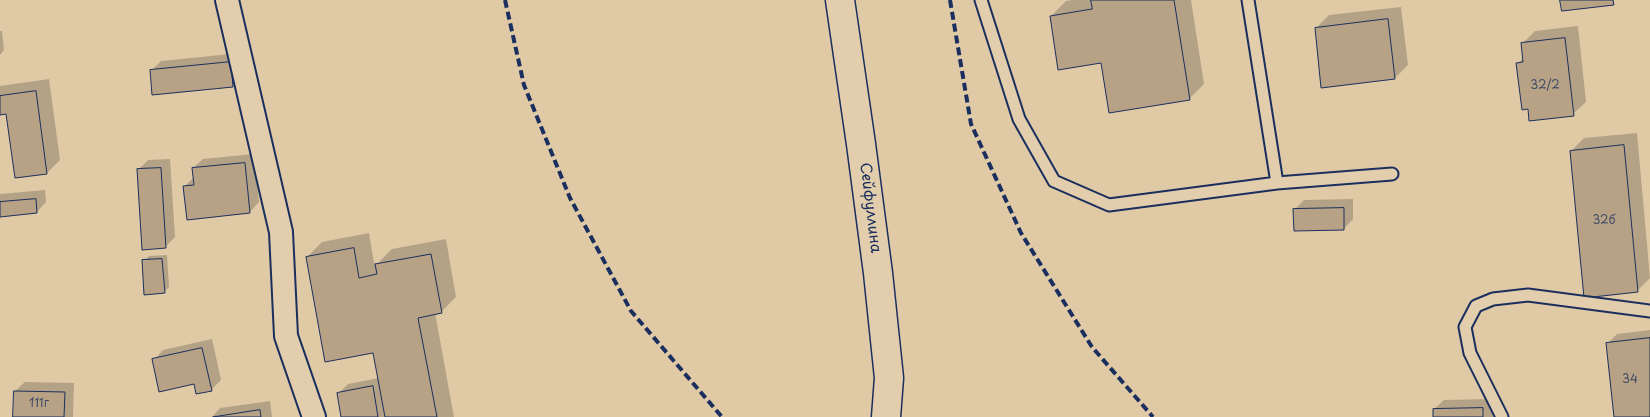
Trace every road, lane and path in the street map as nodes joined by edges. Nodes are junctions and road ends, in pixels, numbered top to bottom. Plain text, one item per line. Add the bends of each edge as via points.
1 (227, 0) edge
2 (840, 0) edge
3 (981, 0) edge
4 (1248, 0) edge
5 (1392, 174) dead end
6 (1277, 183) junction
7 (1650, 311) edge
8 (314, 417) edge
9 (886, 417) edge
10 (1502, 417) edge

1 - 8 street via 281,232 286,336
2 - 9 main road, Сейфуллина via 878,273 889,378
3 - 6 lane via 1019,119 1054,181 1109,205
4 - 6 lane
5 - 6 lane
7 - 10 lane via 1528,295 1493,299 1476,306 1465,327 1470,354

